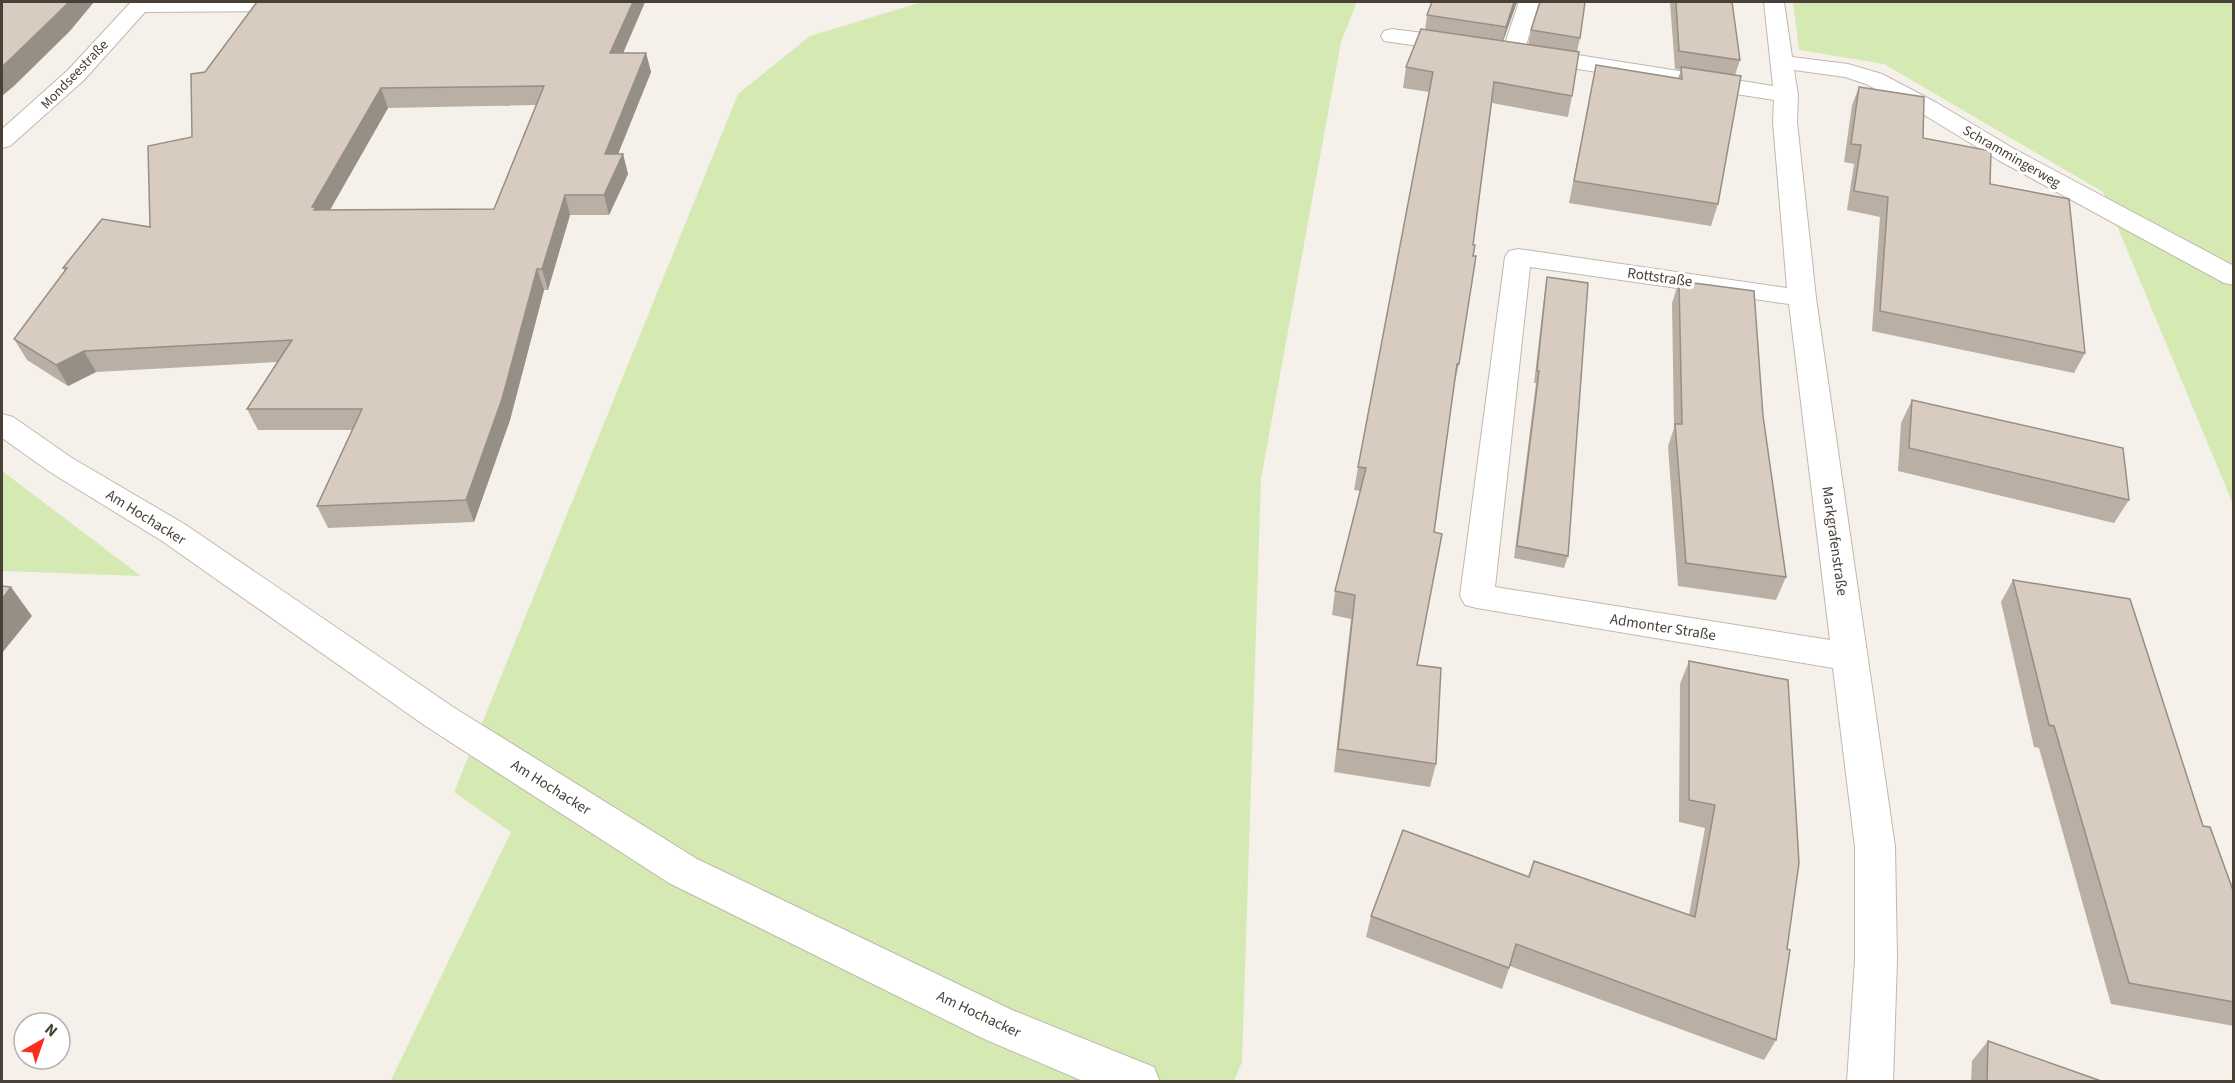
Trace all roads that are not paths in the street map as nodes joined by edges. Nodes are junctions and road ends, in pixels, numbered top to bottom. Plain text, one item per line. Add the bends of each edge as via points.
1 (1529, 2) edge
2 (1774, 2) edge
3 (140, 4) edge
4 (316, 4) edge
5 (1392, 36) dead end
6 (1495, 50) junction
7 (1781, 62) junction
8 (1786, 95) junction
9 (2, 141) edge
10 (2234, 276) edge
11 (1802, 298) junction
12 (2, 424) edge
13 (1477, 596) joint
14 (1850, 657) junction
15 (1138, 1082) edge
16 (1870, 1082) edge

1 - 6 street
2 - 7 street, Markgrafenstraße
3 - 4 street
3 - 9 street, Mondseestraße via 72,80
5 - 6 street
6 - 8 street
7 - 8 street, Markgrafenstraße
7 - 10 street, Schrammingerweg via 1848,71 1874,79
8 - 11 street, Markgrafenstraße via 1785,122
11 - 13 street, Rottstraße via 1518,257
11 - 14 street, Markgrafenstraße
12 - 15 street, Am Hochacker via 174,534 440,717 683,871 997,1024
13 - 14 street, Admonter Straße
14 - 16 street, Markgrafenstraße via 1875,847 1876,960

